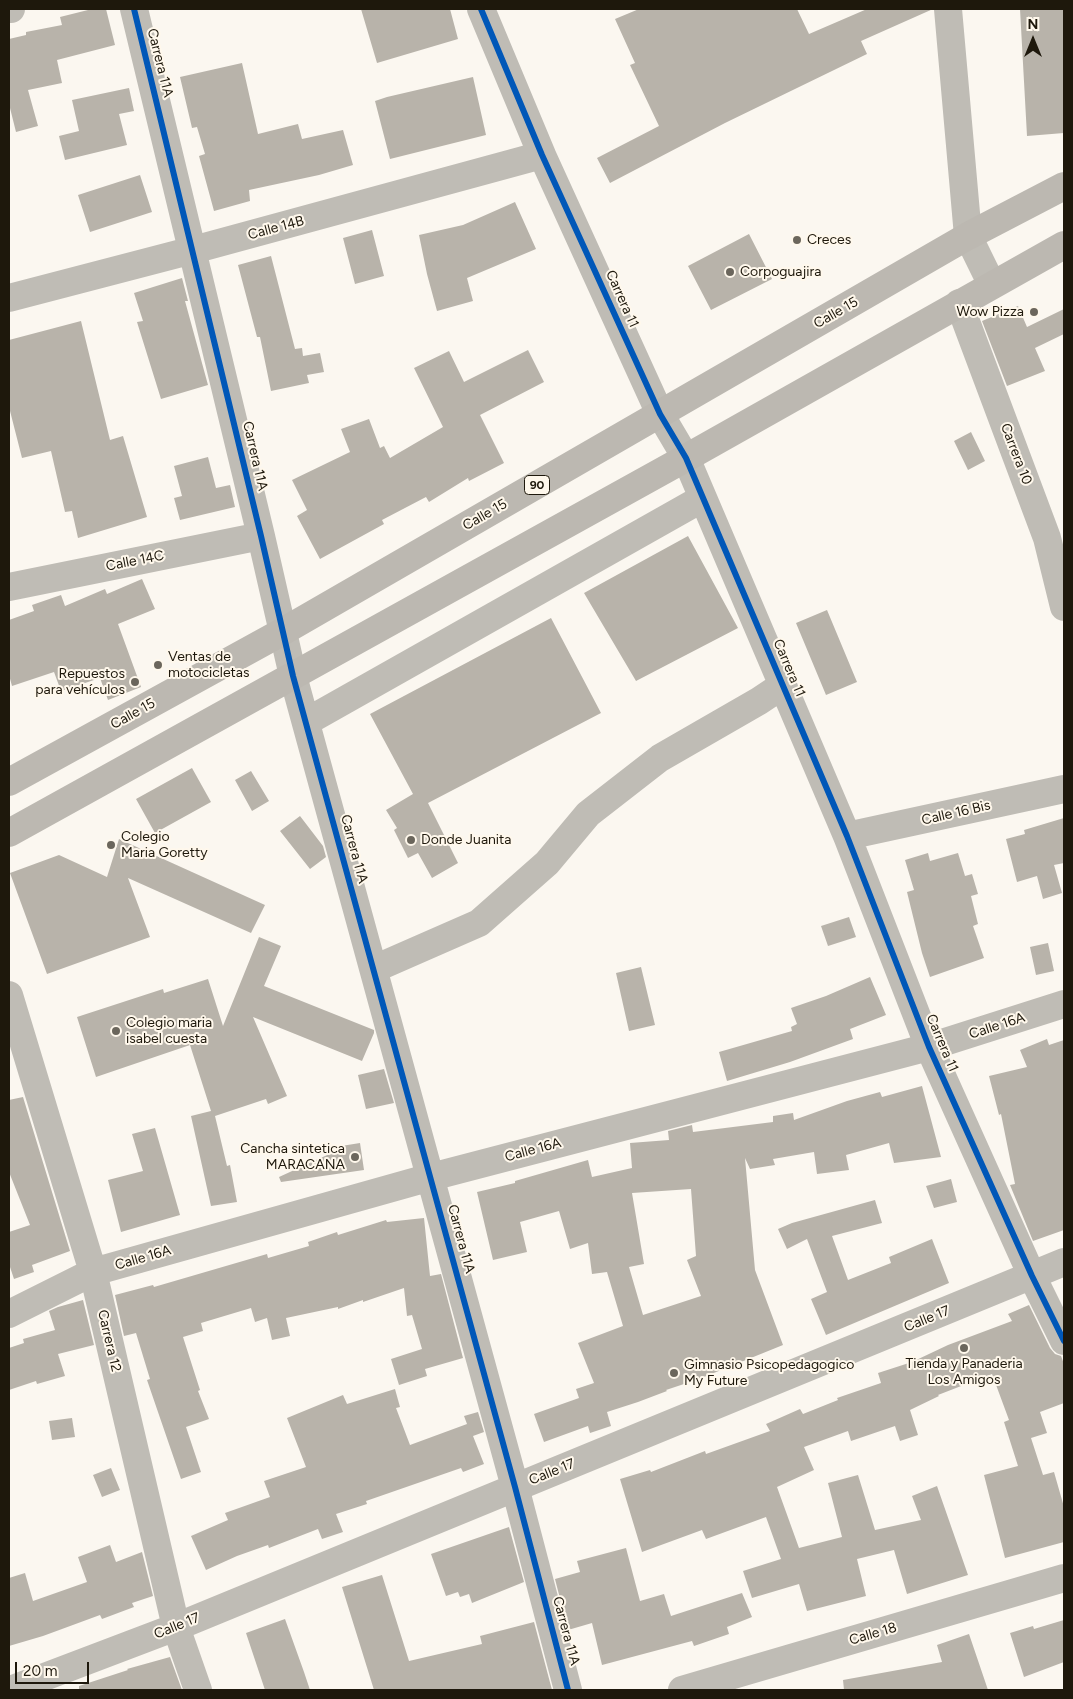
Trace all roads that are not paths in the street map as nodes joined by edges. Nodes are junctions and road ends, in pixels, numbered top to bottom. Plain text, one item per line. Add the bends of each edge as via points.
1 (134, 9) edge
2 (481, 9) edge
3 (948, 9) edge
4 (542, 155) junction
5 (1064, 186) edge
6 (968, 236) junction
7 (1064, 245) edge
8 (193, 250) junction
9 (992, 285) junction
10 (9, 298) edge
11 (959, 303) junction
12 (660, 414) junction
13 (686, 458) junction
14 (703, 498) junction
15 (1056, 534) edge
16 (261, 536) junction
17 (9, 587) edge
18 (1064, 606) edge
19 (282, 632) junction
20 (293, 676) junction
21 (783, 684) junction
22 (306, 722) junction
23 (9, 782) edge
24 (1064, 789) edge
25 (9, 833) edge
26 (847, 836) junction
27 (374, 969) junction
28 (9, 995) edge
29 (1064, 1004) edge
30 (929, 1047) junction
31 (431, 1177) junction
32 (1064, 1262) edge
33 (93, 1272) junction
34 (1032, 1276) junction
35 (9, 1314) edge
36 (1064, 1341) edge
37 (515, 1487) junction
38 (1064, 1578) edge
39 (176, 1627) junction
40 (10, 1690) edge
41 (198, 1690) edge
42 (568, 1690) edge
43 (682, 1690) edge

1 - 8 street, Carrera 11A
2 - 4 street, Carrera 11
3 - 6 street
4 - 8 street, Calle 14B
4 - 12 street, Carrera 11
5 - 6 highway, Calle 15 / 90
6 - 9 street
6 - 12 highway, Calle 15 / 90
7 - 9 highway
8 - 10 street, Calle 14B
8 - 16 street, Carrera 11A
9 - 11 highway
11 - 13 highway
11 - 15 street, Carrera 10
12 - 13 street, Carrera 11
12 - 19 highway, Calle 15 / 90
13 - 14 street, Carrera 11
13 - 20 highway
14 - 21 street, Carrera 11
14 - 22 street
15 - 18 street, Carrera 10
16 - 17 street, Calle 14C
16 - 19 street, Carrera 11A
19 - 20 street, Carrera 11A
19 - 23 highway, Calle 15 / 90
20 - 22 street, Carrera 11A
20 - 25 highway
21 - 26 street, Carrera 11
21 - 27 street via 660,758 588,814 547,863 479,923
22 - 27 street, Carrera 11A
24 - 26 street, Calle 16 Bis
26 - 30 street, Carrera 11
27 - 31 street, Carrera 11A
28 - 33 street, Carrera 12
29 - 30 street, Calle 16A
30 - 31 street, Calle 16A
30 - 34 street, Carrera 11
31 - 33 street, Calle 16A
31 - 37 street, Carrera 11A
32 - 34 street, Calle 17
33 - 35 street, Calle 16A
33 - 39 street, Carrera 12
34 - 36 street, Carrera 11
34 - 37 street, Calle 17
37 - 39 street, Calle 17
37 - 42 street, Carrera 11A
38 - 43 street, Calle 18
39 - 40 street, Calle 17
39 - 41 street, Carrera 12

